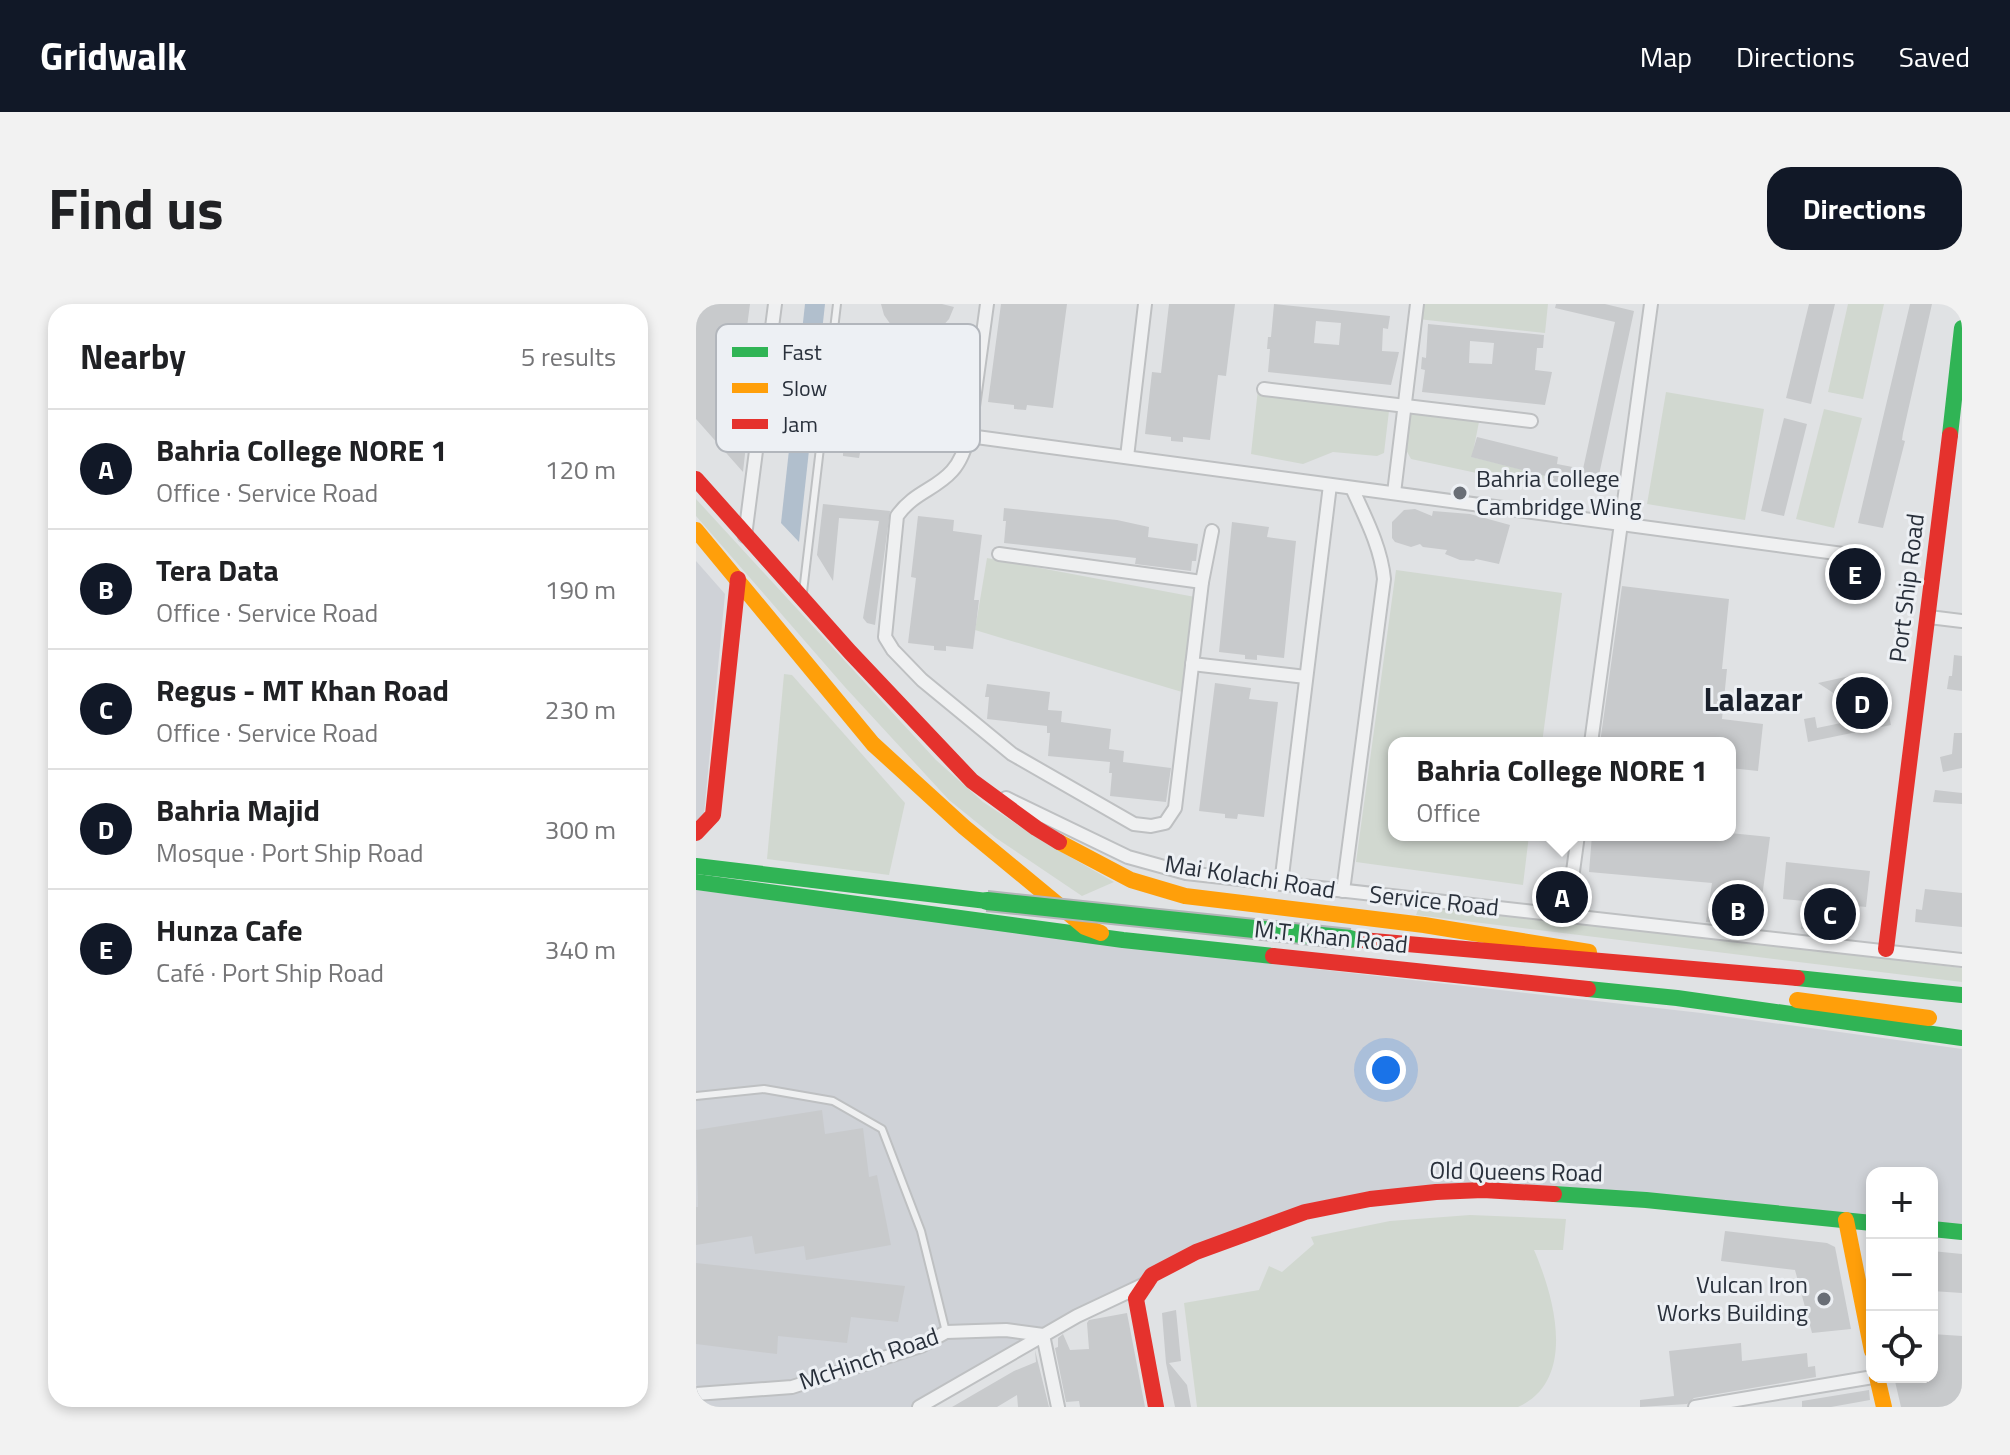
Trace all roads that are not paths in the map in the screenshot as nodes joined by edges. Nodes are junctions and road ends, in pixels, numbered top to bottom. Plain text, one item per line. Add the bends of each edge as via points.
1 (775, 304) edge
2 (837, 304) edge
3 (987, 304) edge
4 (1145, 304) edge
5 (1417, 304) edge
6 (1651, 304) edge
7 (772, 324) edge
8 (835, 324) edge
9 (1962, 328) edge
10 (980, 355) edge
11 (1264, 389) dead end
12 (1404, 405) junction
13 (1531, 421) dead end
14 (1955, 435) edge
15 (980, 437) edge
16 (756, 452) edge
17 (819, 452) edge
18 (964, 452) edge
19 (1127, 457) junction
20 (696, 479) edge
21 (1330, 485) junction
22 (1352, 488) junction
23 (1394, 493) junction
24 (1622, 524) junction
25 (696, 530) edge
26 (1212, 531) dead end
27 (745, 536) junction
28 (999, 554) dead end
29 (1858, 556) dead end
30 (738, 579) junction
31 (1202, 582) junction
32 (802, 596) junction
33 (1929, 617) junction
34 (1962, 621) edge
35 (1192, 664) junction
36 (1306, 677) junction
37 (1592, 737) edge
38 (972, 781) junction
39 (696, 833) edge
40 (1577, 841) edge
41 (696, 866) edge
42 (717, 876) junction
43 (696, 882) edge
44 (1281, 884) junction
45 (1343, 891) junction
46 (1399, 897) junction
47 (1567, 915) junction
48 (1397, 921) junction
49 (1123, 940) junction
50 (1886, 949) junction
51 (1962, 960) edge
52 (1668, 965) junction
53 (1875, 987) junction
54 (1962, 995) edge
55 (1694, 1001) junction
56 (1962, 1004) edge
57 (1962, 1023) edge
58 (1962, 1038) edge
59 (696, 1096) edge
60 (1846, 1220) junction
61 (1866, 1222) edge
62 (1938, 1230) edge
63 (1962, 1232) edge
64 (1142, 1291) junction
65 (1866, 1321) edge
66 (946, 1332) junction
67 (1043, 1335) junction
68 (1866, 1378) edge
69 (1877, 1383) edge
70 (696, 1394) edge
71 (919, 1407) edge
72 (1058, 1407) edge
73 (1156, 1407) edge
74 (1695, 1407) edge
75 (1884, 1407) edge

1 - 7 street
2 - 8 lane
3 - 10 street
4 - 19 street
5 - 12 street
6 - 24 street
9 - 14 main road, Port Ship Road
11 - 12 street
12 - 13 street
12 - 23 street
14 - 33 main road, Port Ship Road
15 - 19 street
16 - 27 street
17 - 32 lane
18 - 35 street via 952,472 907,502 897,516 885,637 922,680 1012,754 1134,824 1151,826 1165,823 1175,808
19 - 21 street
20 - 27 main road, Mai Kolachi Road
21 - 22 street
21 - 36 street
22 - 23 street
22 - 45 street via 1375,541 1384,579
23 - 24 street
24 - 29 street
24 - 37 street
25 - 30 main road
26 - 31 street
27 - 32 main road, Mai Kolachi Road
28 - 31 street
30 - 39 main road via 713,815
30 - 49 main road via 873,744 919,789 1085,927
31 - 35 street
32 - 38 main road, Mai Kolachi Road
33 - 34 street
33 - 50 main road, Port Ship Road
35 - 36 street
36 - 44 street
38 - 44 street, Service Road via 1128,857 1186,873
38 - 48 main road, Mai Kolachi Road via 1036,828 1131,880 1185,896
40 - 47 street
41 - 42 main road, M.T. Khan Road
42 - 43 main road, M.T. Khan Road
42 - 49 main road, M.T. Khan Road via 809,897
42 - 52 main road, M.T. Khan Road, bridge
44 - 45 street, Service Road
45 - 46 street, Service Road
46 - 47 street, Service Road
46 - 48 street
47 - 50 street, Service Road
48 - 52 main road, Mai Kolachi Road
49 - 55 main road, M.T. Khan Road
50 - 51 street, Service Road
52 - 53 main road, M.T. Khan Road
53 - 54 main road, M.T. Khan Road
53 - 56 main road
55 - 57 main road via 1794,1000
55 - 58 main road, M.T. Khan Road
59 - 66 lane via 778,1091 833,1101 882,1129 921,1231
60 - 61 main road, Old Queens Road
60 - 64 main road, Old Queens Road via 1655,1201 1436,1192 1305,1212 1196,1252 1152,1275
60 - 65 main road
62 - 63 main road
64 - 67 street
64 - 73 main road
66 - 67 street, McHinch Road
66 - 70 street, McHinch Road via 921,1346 792,1387
67 - 71 street
67 - 72 street
68 - 74 street
69 - 75 main road

